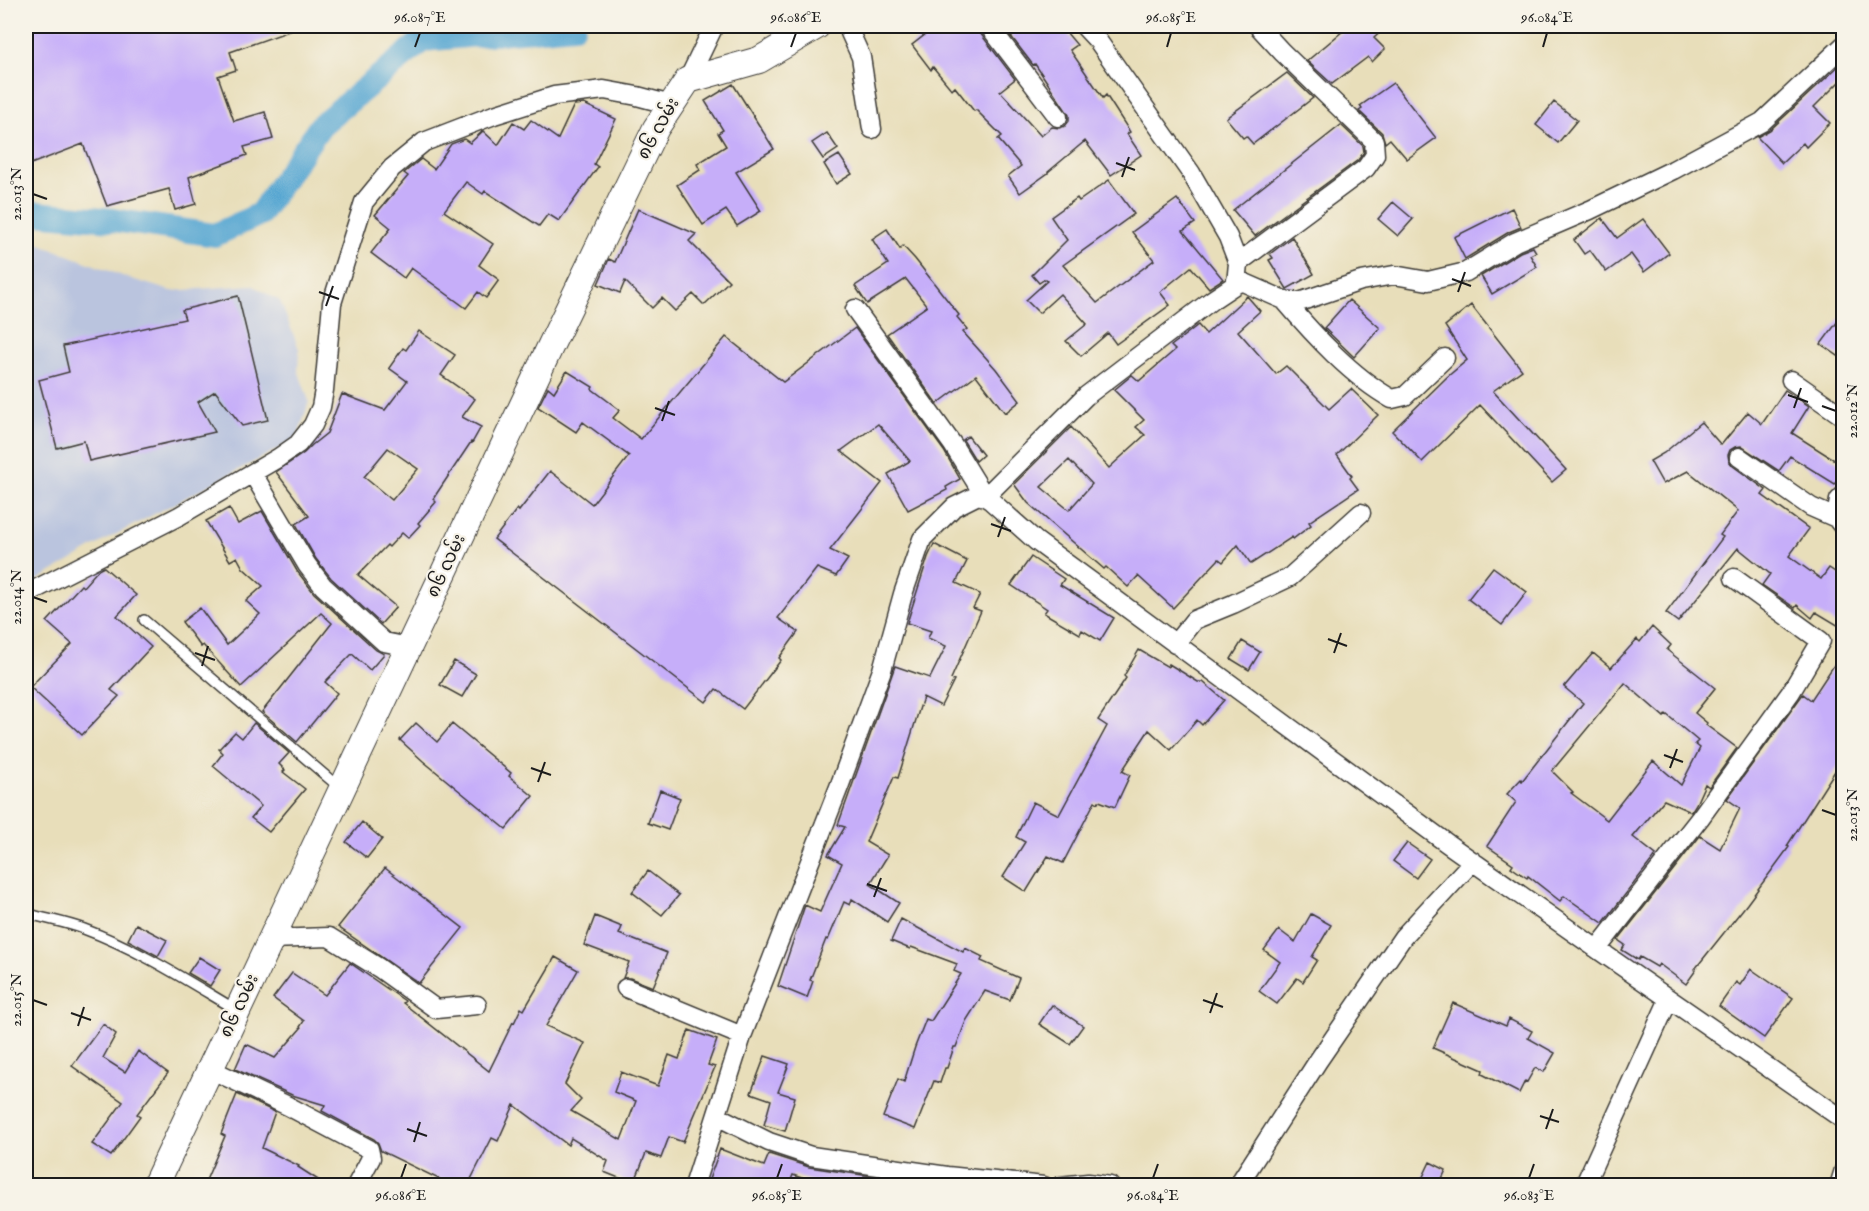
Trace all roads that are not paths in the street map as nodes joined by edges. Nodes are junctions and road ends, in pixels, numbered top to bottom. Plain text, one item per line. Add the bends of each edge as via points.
1 (714, 26) edge
2 (817, 26) edge
3 (847, 26) edge
4 (989, 26) edge
5 (1084, 26) edge
6 (1258, 26) edge
7 (1844, 45) edge
8 (688, 80) junction
9 (671, 105) junction
10 (1058, 117) dead end
11 (872, 129) dead end
12 (1237, 271) junction
13 (1284, 300) junction
14 (855, 309) dead end
15 (1445, 357) dead end
16 (1791, 380) dead end
17 (1844, 417) edge
18 (1739, 457) dead end
19 (253, 474) junction
20 (1844, 495) edge
21 (985, 496) junction
22 (1361, 513) dead end
23 (1840, 523) edge
24 (1734, 578) dead end
25 (26, 594) edge
26 (144, 620) dead end
27 (1175, 644) junction
28 (409, 647) junction
29 (342, 789) junction
30 (1473, 861) junction
31 (26, 913) edge
32 (271, 939) junction
33 (1597, 949) junction
34 (626, 988) dead end
35 (1669, 999) junction
36 (477, 1005) dead end
37 (237, 1011) junction
38 (742, 1036) junction
39 (210, 1069) junction
40 (1841, 1111) edge
41 (717, 1116) junction
42 (1844, 1170) edge
43 (1242, 1179) dead end
44 (980, 1182) edge
45 (701, 1183) edge
46 (155, 1185) edge
47 (356, 1185) edge
48 (1044, 1185) edge
49 (1060, 1185) edge
50 (1110, 1185) edge
51 (1584, 1185) edge
52 (1839, 1185) edge

1 - 8 street
2 - 8 street, ၈၆ လမ်း via 759,60
3 - 11 street via 861,57
4 - 10 street
5 - 12 street via 1191,173 1228,237
6 - 12 street via 1374,141 1375,155 1366,168
7 - 13 street via 1761,122 1672,170 1515,242 1467,272 1428,281 1394,275 1361,281 1299,302
8 - 9 street, ၈၆ လမ်း
9 - 19 street via 604,90 554,96 424,142 392,168 364,202 344,261 332,303 321,406 313,425 297,444
9 - 28 street, ၈၆ လမ်း via 611,221
12 - 13 street
12 - 21 street via 1236,284 1086,396
13 - 15 street via 1314,335 1392,399 1405,396
14 - 21 street
16 - 17 street
18 - 23 street
19 - 25 street
19 - 28 street via 323,586 384,642
20 - 23 street via 1839,500
21 - 27 street via 1036,541
21 - 38 street via 978,495 954,507 922,539 882,670
22 - 27 street via 1290,577 1194,620
24 - 33 street via 1821,642 1791,692 1700,818
26 - 29 lane
27 - 30 street
28 - 29 street, ၈၆ လမ်း
29 - 32 street, ၈၆ လမ်း
30 - 33 street
30 - 43 street via 1403,937
31 - 37 lane via 111,940
32 - 36 street via 329,937 436,1009
32 - 37 street, ၈၆ လမ်း
33 - 35 street
34 - 38 street
35 - 40 street
35 - 51 street
37 - 39 street, ၈၆ လမ်း
38 - 41 street
39 - 46 street, ၈၆ လမ်း
39 - 47 street via 369,1149 371,1158
41 - 44 street via 770,1142 811,1156
41 - 45 street
42 - 52 street
44 - 48 street
49 - 50 street

